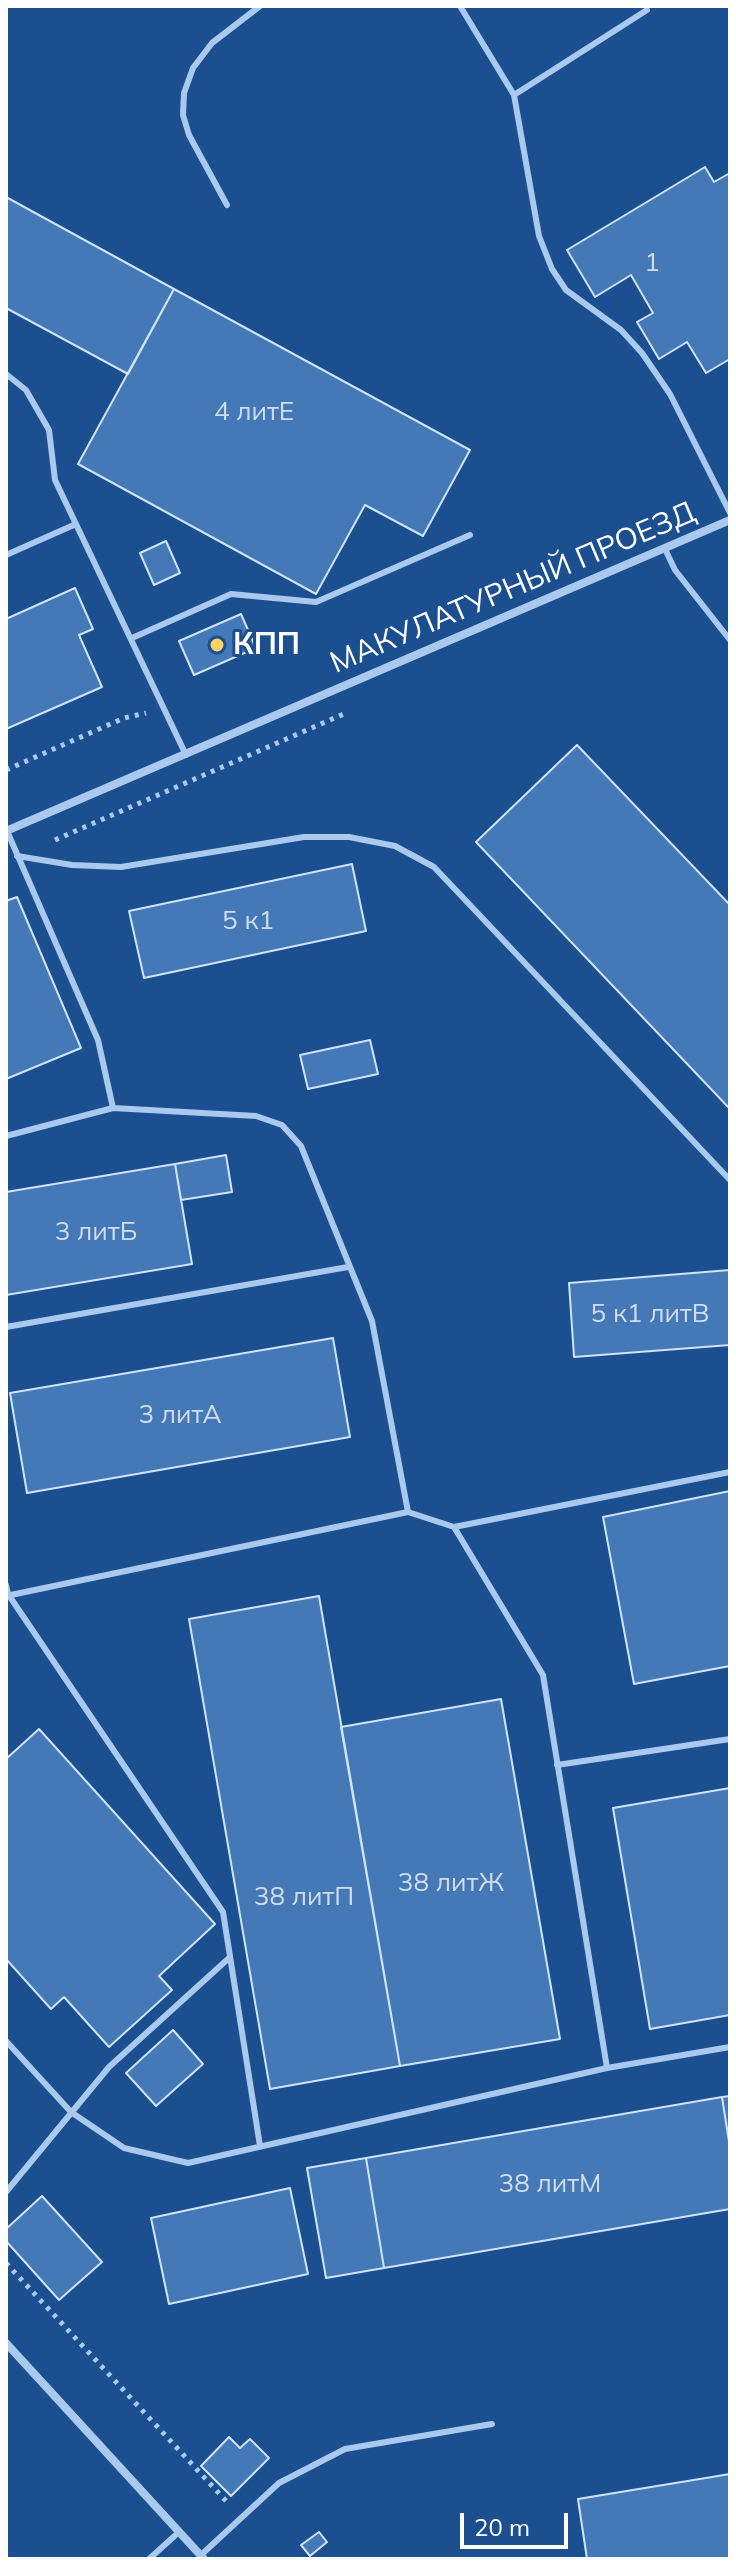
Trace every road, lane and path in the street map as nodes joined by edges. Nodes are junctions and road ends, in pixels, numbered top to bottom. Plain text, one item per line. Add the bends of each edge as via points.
1 (260, 6) edge
2 (460, 6) edge
3 (647, 10) dead end
4 (514, 95) junction
5 (227, 205) dead end
6 (6, 374) edge
7 (730, 513) edge
8 (730, 520) edge
9 (76, 524) junction
10 (470, 535) dead end
11 (665, 549) junction
12 (6, 555) edge
13 (132, 638) junction
14 (730, 640) edge
15 (165, 708) junction
16 (353, 710) dead end
17 (186, 755) junction
18 (6, 770) edge
19 (6, 831) edge
20 (17, 856) junction
21 (113, 1108) junction
22 (6, 1136) edge
23 (730, 1180) edge
24 (348, 1267) junction
25 (6, 1327) edge
26 (730, 1472) edge
27 (408, 1512) junction
28 (454, 1527) junction
29 (6, 1585) edge
30 (7, 1595) edge
31 (730, 1739) edge
32 (557, 1765) junction
33 (230, 1957) junction
34 (6, 2041) edge
35 (730, 2047) edge
36 (607, 2068) junction
37 (71, 2112) junction
38 (260, 2146) junction
39 (6, 2192) edge
40 (6, 2263) edge
41 (6, 2343) edge
42 (492, 2424) dead end
43 (242, 2517) junction
44 (179, 2532) junction
45 (202, 2557) edge
46 (149, 2559) edge

1 - 5 lane via 212,43 193,68 184,93 189,135
2 - 4 lane
3 - 4 lane
4 - 7 lane via 539,236 552,269 566,290 621,330 642,353 670,394
6 - 9 lane via 26,390 49,430 55,480
8 - 11 street, МАКУЛАТУРНЫЙ ПРОЕЗД
9 - 12 lane
9 - 13 lane
10 - 13 lane via 316,602 231,594
11 - 14 lane via 675,570
11 - 17 street, МАКУЛАТУРНЫЙ ПРОЕЗД
13 - 15 lane
15 - 17 lane
15 - 18 path via 124,718
16 - 20 path
17 - 19 street, МАКУЛАТУРНЫЙ ПРОЕЗД
19 - 20 lane
20 - 21 lane via 98,1040
20 - 23 lane via 121,867 304,837 349,837 395,846 434,867
21 - 22 lane
21 - 24 lane via 256,1116 282,1125 301,1146
24 - 25 lane
24 - 27 lane via 372,1321
26 - 28 lane
27 - 28 lane
27 - 30 lane
28 - 32 lane via 543,1675
29 - 30 lane
30 - 33 lane via 223,1912
31 - 32 lane
32 - 36 lane
33 - 37 lane via 109,2067
33 - 38 lane
34 - 37 lane
35 - 36 lane
36 - 38 lane
37 - 38 lane via 124,2148 188,2163
37 - 39 lane
40 - 43 path
41 - 44 street
42 - 43 lane via 345,2449 279,2483
43 - 45 lane
44 - 45 street
44 - 46 lane

